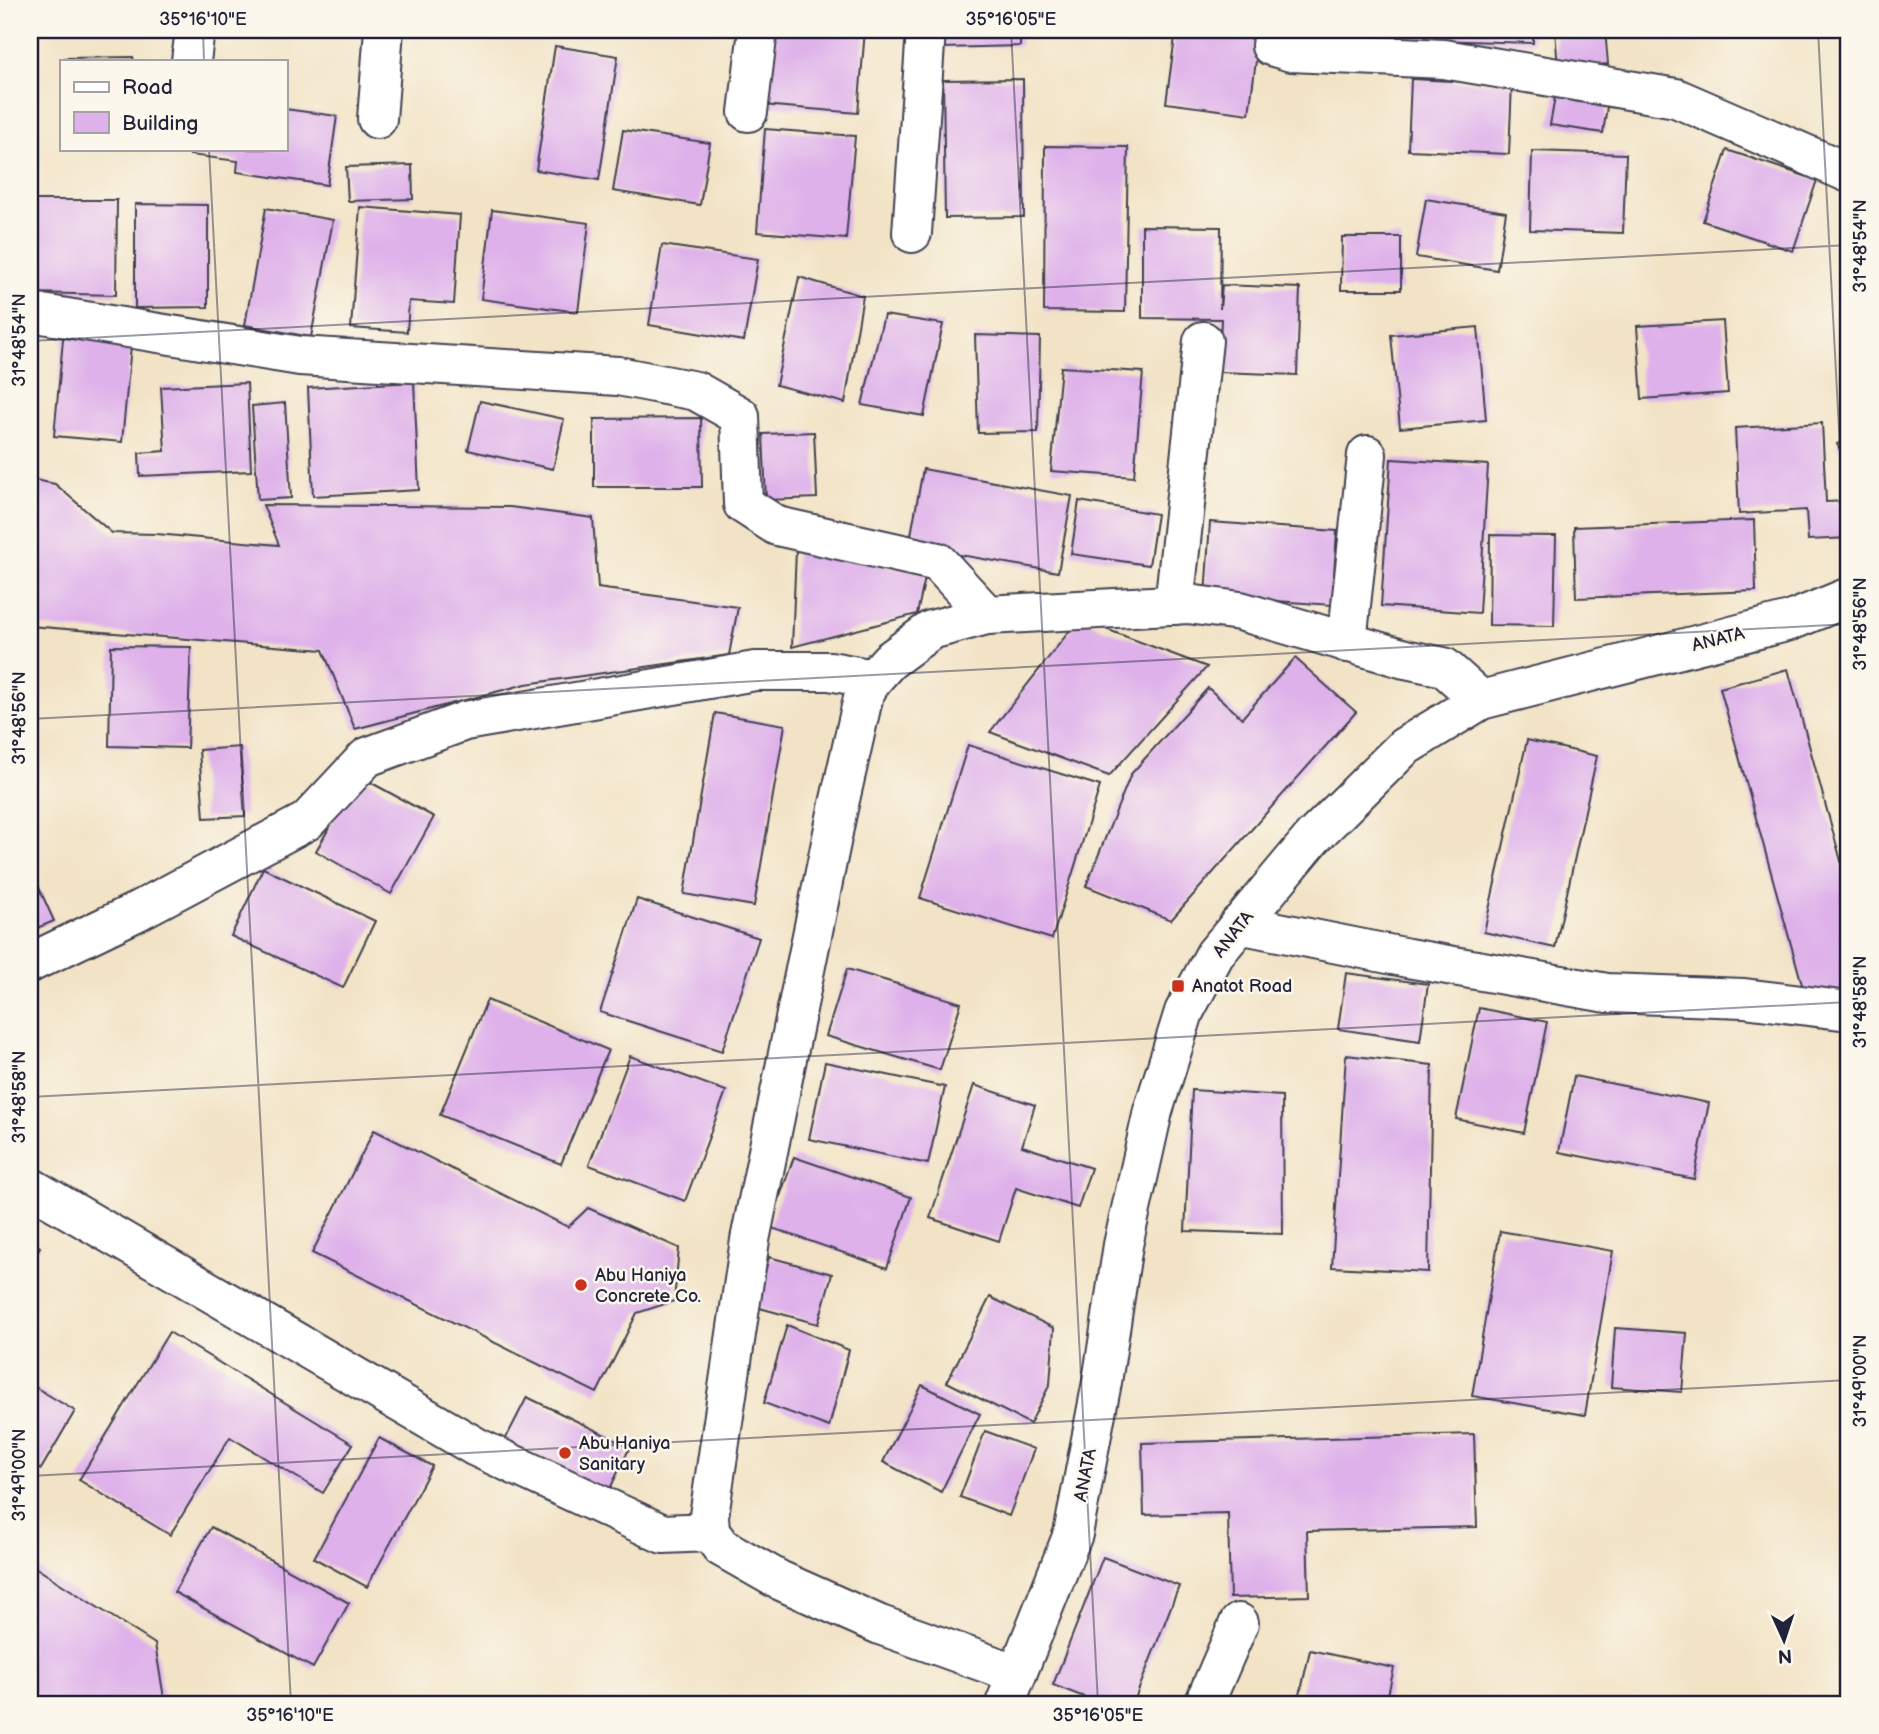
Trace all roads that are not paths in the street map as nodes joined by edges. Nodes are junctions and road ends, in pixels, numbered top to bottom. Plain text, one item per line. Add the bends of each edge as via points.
1 (195, 30) edge
2 (384, 30) edge
3 (758, 30) edge
4 (926, 30) edge
5 (1273, 30) edge
6 (191, 60) edge
7 (748, 112) dead end
8 (377, 119) dead end
9 (1849, 173) edge
10 (912, 233) dead end
11 (30, 312) edge
12 (1203, 341) dead end
13 (1367, 455) dead end
14 (1849, 597) edge
15 (1174, 605) junction
16 (987, 615) junction
17 (1347, 643) junction
18 (873, 679) junction
19 (1481, 700) junction
20 (1239, 924) junction
21 (30, 963) edge
22 (1849, 1012) edge
23 (30, 1187) edge
24 (710, 1532) junction
25 (1239, 1623) dead end
26 (1011, 1689) edge
27 (1204, 1704) edge

1 - 6 street
2 - 8 street
3 - 7 street
4 - 10 street
5 - 9 street via 1271,46 1291,52 1444,59 1676,98
11 - 16 street via 300,356 618,376 696,391 740,416 743,504 777,526 937,562
12 - 15 street
13 - 17 street
14 - 19 street, ANATA via 1790,621
15 - 16 street
15 - 17 street via 1240,611
16 - 18 street via 931,630
17 - 19 street via 1444,667
18 - 21 street via 830,671 755,671 466,721 367,757 307,821
18 - 24 street via 864,694 849,760 750,1240
19 - 20 street, ANATA via 1404,747 1313,837
20 - 22 street via 1607,993 1744,998
20 - 26 street, ANATA via 1214,954 1184,1012 1153,1111 1123,1245 1073,1534
23 - 24 street via 476,1447 663,1534
24 - 26 street via 721,1547 779,1580
25 - 27 street

